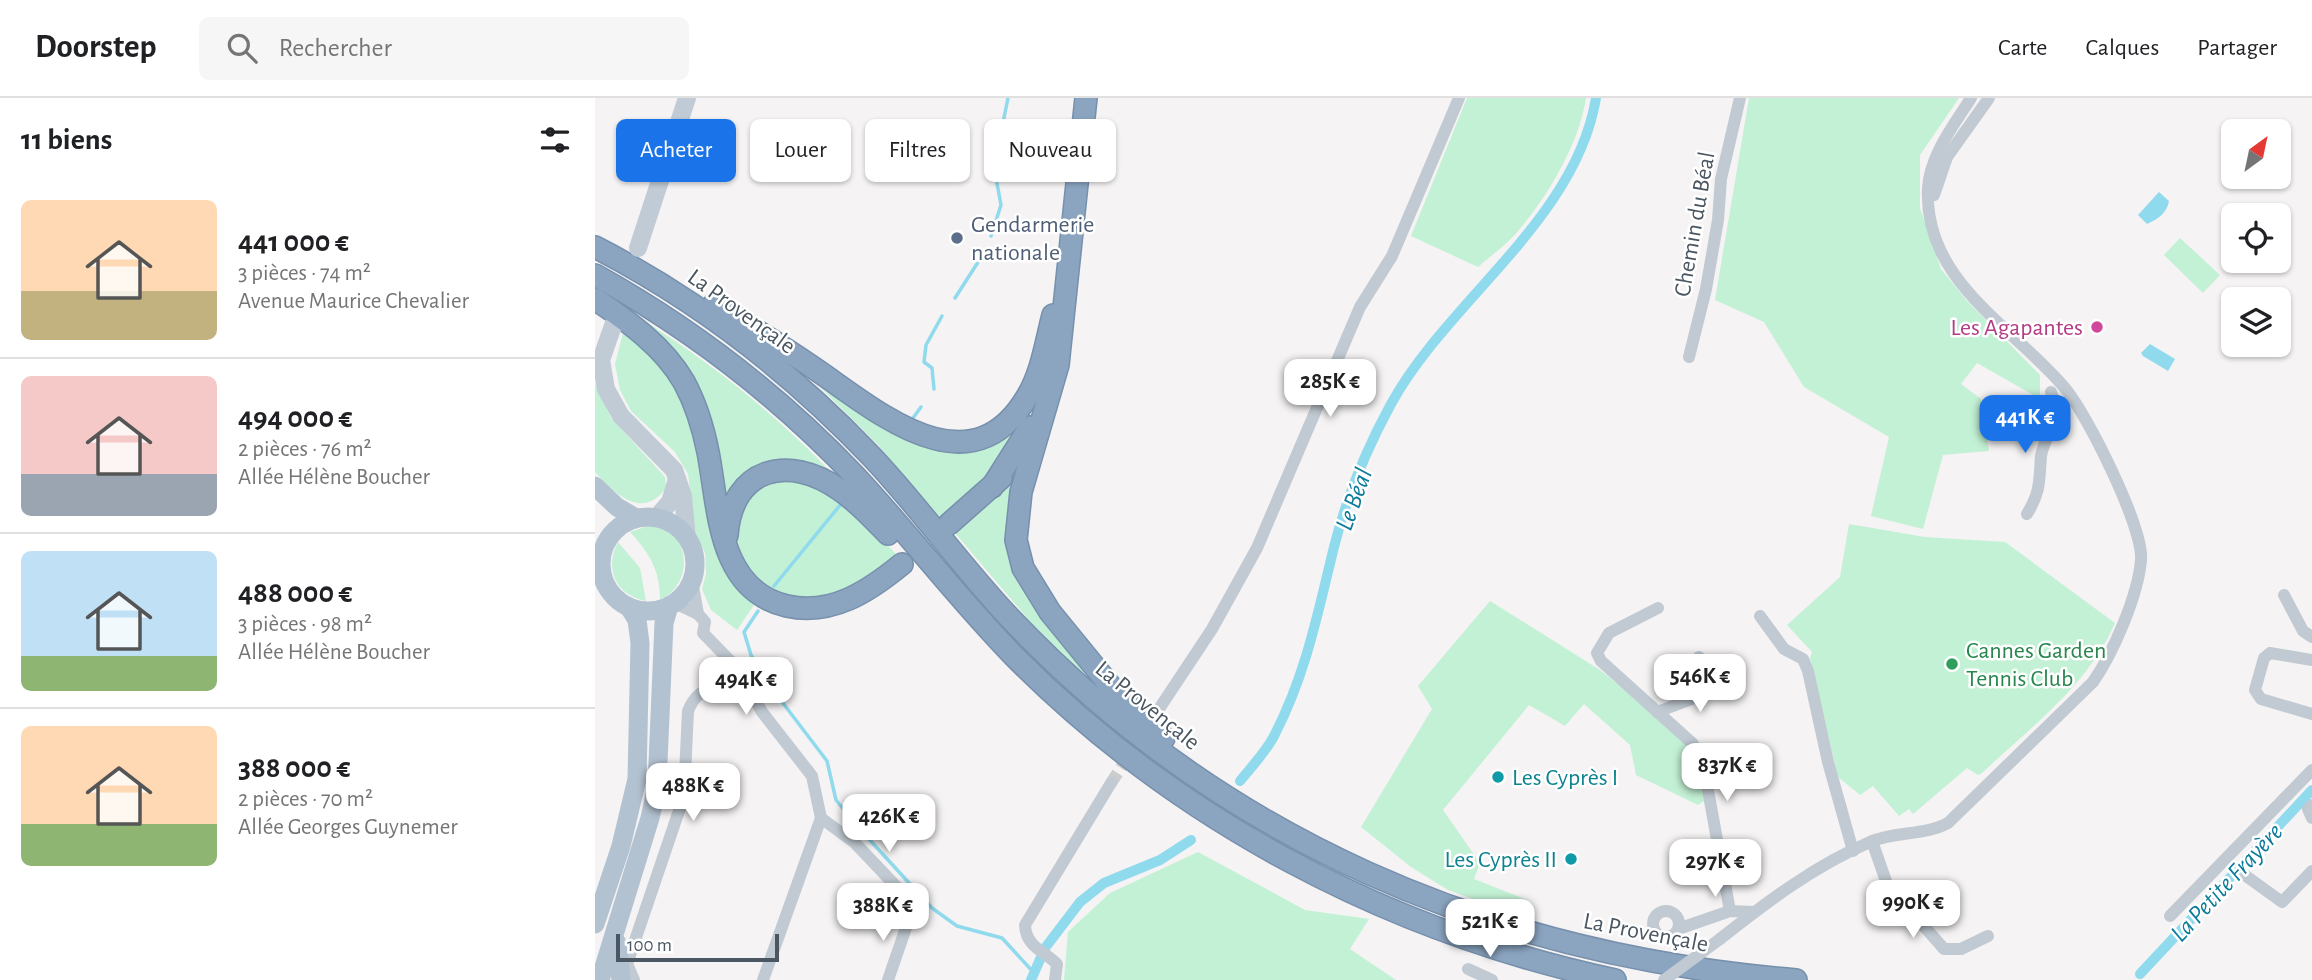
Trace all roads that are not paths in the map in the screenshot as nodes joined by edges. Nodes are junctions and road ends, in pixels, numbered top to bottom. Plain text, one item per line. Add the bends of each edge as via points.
1 (687, 98) edge
2 (1076, 98) edge
3 (1086, 98) edge
4 (1459, 98) edge
5 (1740, 98) edge
6 (1971, 98) edge
7 (1989, 98) edge
8 (1930, 209) junction
9 (595, 245) edge
10 (638, 248) dead end
11 (595, 275) edge
12 (595, 299) edge
13 (1053, 315) junction
14 (614, 323) dead end
15 (1689, 357) dead end
16 (598, 363) edge
17 (2051, 392) dead end
18 (1042, 424) junction
19 (677, 479) junction
20 (595, 486) edge
21 (992, 487) junction
22 (2027, 514) dead end
23 (657, 517) junction
24 (636, 518) junction
25 (949, 524) dead end
26 (600, 536) edge
27 (687, 537) junction
28 (727, 552) junction
29 (902, 564) dead end
30 (692, 580) junction
31 (2284, 596) dead end
32 (672, 605) junction
33 (629, 607) junction
34 (1658, 608) dead end
35 (1761, 616) dead end
36 (702, 618) junction
37 (2312, 637) edge
38 (1699, 657) dead end
39 (1017, 659) junction
40 (2312, 660) edge
41 (1732, 684) dead end
42 (1718, 689) junction
43 (753, 698) junction
44 (1657, 712) junction
45 (2312, 714) edge
46 (1155, 715) dead end
47 (2312, 770) edge
48 (1111, 783) tunnel mouth
49 (2312, 805) edge
50 (821, 818) junction
51 (1259, 818) junction
52 (2312, 818) edge
53 (1872, 841) junction
54 (1853, 850) junction
55 (616, 860) junction
56 (2312, 871) edge
57 (2246, 877) dead end
58 (595, 894) edge
59 (1730, 911) junction
60 (1753, 912) junction
61 (2169, 916) dead end
62 (618, 919) junction
63 (595, 924) edge
64 (1678, 929) junction
65 (1987, 936) dead end
66 (1468, 969) dead end
67 (600, 980) edge
68 (621, 980) edge
69 (634, 980) edge
70 (762, 980) edge
71 (888, 980) edge
72 (1055, 980) edge
73 (1492, 980) edge
74 (1615, 980) edge
75 (1664, 980) edge
76 (1796, 980) edge

1 - 10 main road
2 - 13 highway
3 - 18 highway via 1059,365
4 - 46 street via 1392,256 1360,307 1257,548 1212,629
5 - 15 street, Chemin du Béal via 1721,179 1706,289
6 - 8 street via 1932,169
7 - 8 street via 1947,157
8 - 53 street via 1936,244 1968,292 2081,408 2137,532 2141,559 2110,658 2093,682 1948,822 1929,831
9 - 13 highway via 682,284 880,414 923,436 954,443 987,435 1019,408 1037,374
9 - 51 highway, La Provençale via 719,323 812,398 873,458 1042,650 1151,744
11 - 39 highway, La Provençale via 702,341 798,419
12 - 28 highway via 653,344 683,381 699,414
13 - 21 highway via 1048,372 1035,417
14 - 16 main road
16 - 19 main road via 612,403 667,461
17 - 22 street via 2059,414 2041,453 2042,477
18 - 21 highway via 1020,459
18 - 51 highway via 1016,524 1019,554 1031,584 1112,688
19 - 23 main road via 670,502
19 - 27 main road
20 - 24 main road via 617,508
21 - 25 highway
23 - 24 main road
23 - 27 main road via 673,523
24 - 26 main road
26 - 33 main road via 604,582
27 - 30 main road via 694,551
28 - 29 highway via 738,573 758,593 783,605 809,609 853,598
28 - 39 highway via 729,517 747,482 773,470 811,475 855,501 952,601
30 - 32 main road
30 - 36 street
31 - 37 street via 2303,631
32 - 33 main road via 652,611
32 - 36 street
32 - 62 main road via 664,623 657,786
33 - 55 main road via 640,635 640,738 634,798
34 - 44 street via 1609,633 1597,653
35 - 54 street via 1784,649 1803,659 1808,671
36 - 43 street via 703,633 739,670
38 - 42 street
39 - 74 highway, La Provençale via 1088,726 1145,771 1293,863 1432,926 1527,958
40 - 45 street via 2270,653 2264,658 2255,690 2260,699
41 - 42 street
42 - 44 street
43 - 50 street via 812,776
43 - 69 street via 732,687 713,686 693,700 688,711 684,796 627,964
44 - 59 street via 1702,757
47 - 61 street
48 - 72 street via 1028,916 1025,936 1053,960 1059,969
49 - 52 street via 2308,809
50 - 70 street
50 - 71 street via 855,843 910,901 910,916
51 - 76 highway, La Provençale via 1373,875 1574,947 1660,964
53 - 54 street
53 - 65 street via 1887,884 1944,949 1961,949
54 - 60 street via 1803,876
55 - 58 main road
55 - 63 main road
56 - 57 street via 2282,902
59 - 60 street
59 - 64 street
60 - 75 street, bridge
62 - 67 main road
62 - 68 main road via 616,955
64 - 64 street via 1677,917 1665,906 1649,921 1665,937
66 - 73 street

